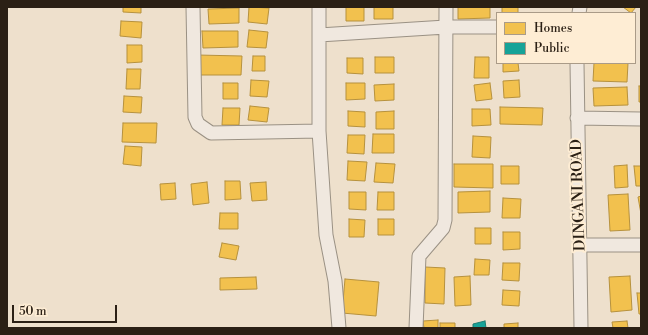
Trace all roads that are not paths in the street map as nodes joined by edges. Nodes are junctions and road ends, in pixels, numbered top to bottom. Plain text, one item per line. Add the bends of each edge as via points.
1 (193, 7) edge
2 (319, 7) edge
3 (446, 7) edge
4 (446, 27) junction
5 (496, 27) edge
6 (319, 35) junction
7 (577, 64) edge
8 (577, 118) junction
9 (641, 119) edge
10 (319, 132) junction
11 (581, 245) junction
12 (641, 245) edge
13 (339, 328) edge
14 (416, 328) edge
15 (581, 328) edge

1 - 10 street via 195,117 198,124 211,133
2 - 6 street
3 - 4 street
4 - 5 street
4 - 6 street
4 - 14 street via 445,220 443,228 419,256
6 - 10 street
7 - 8 street, DINGANI ROAD
8 - 9 street
8 - 11 street, DINGANI ROAD
10 - 13 street via 326,235 335,281
11 - 12 street
11 - 15 street, DINGANI ROAD

